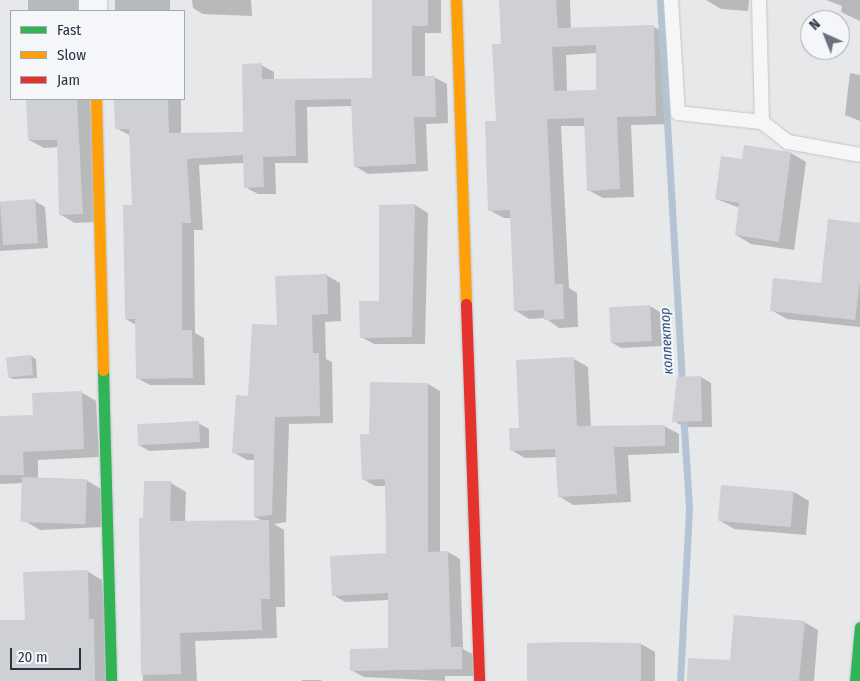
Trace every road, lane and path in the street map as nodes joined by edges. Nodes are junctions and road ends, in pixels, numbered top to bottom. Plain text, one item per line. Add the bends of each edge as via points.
1 (456, 0) edge
2 (671, 0) edge
3 (759, 0) edge
4 (96, 100) edge
5 (762, 122) junction
6 (860, 155) edge
7 (860, 627) edge
8 (112, 681) edge
9 (479, 681) edge
10 (855, 681) edge

1 - 9 street
2 - 5 lane via 678,113
3 - 5 lane
4 - 8 street
5 - 6 lane via 788,142
7 - 10 street

